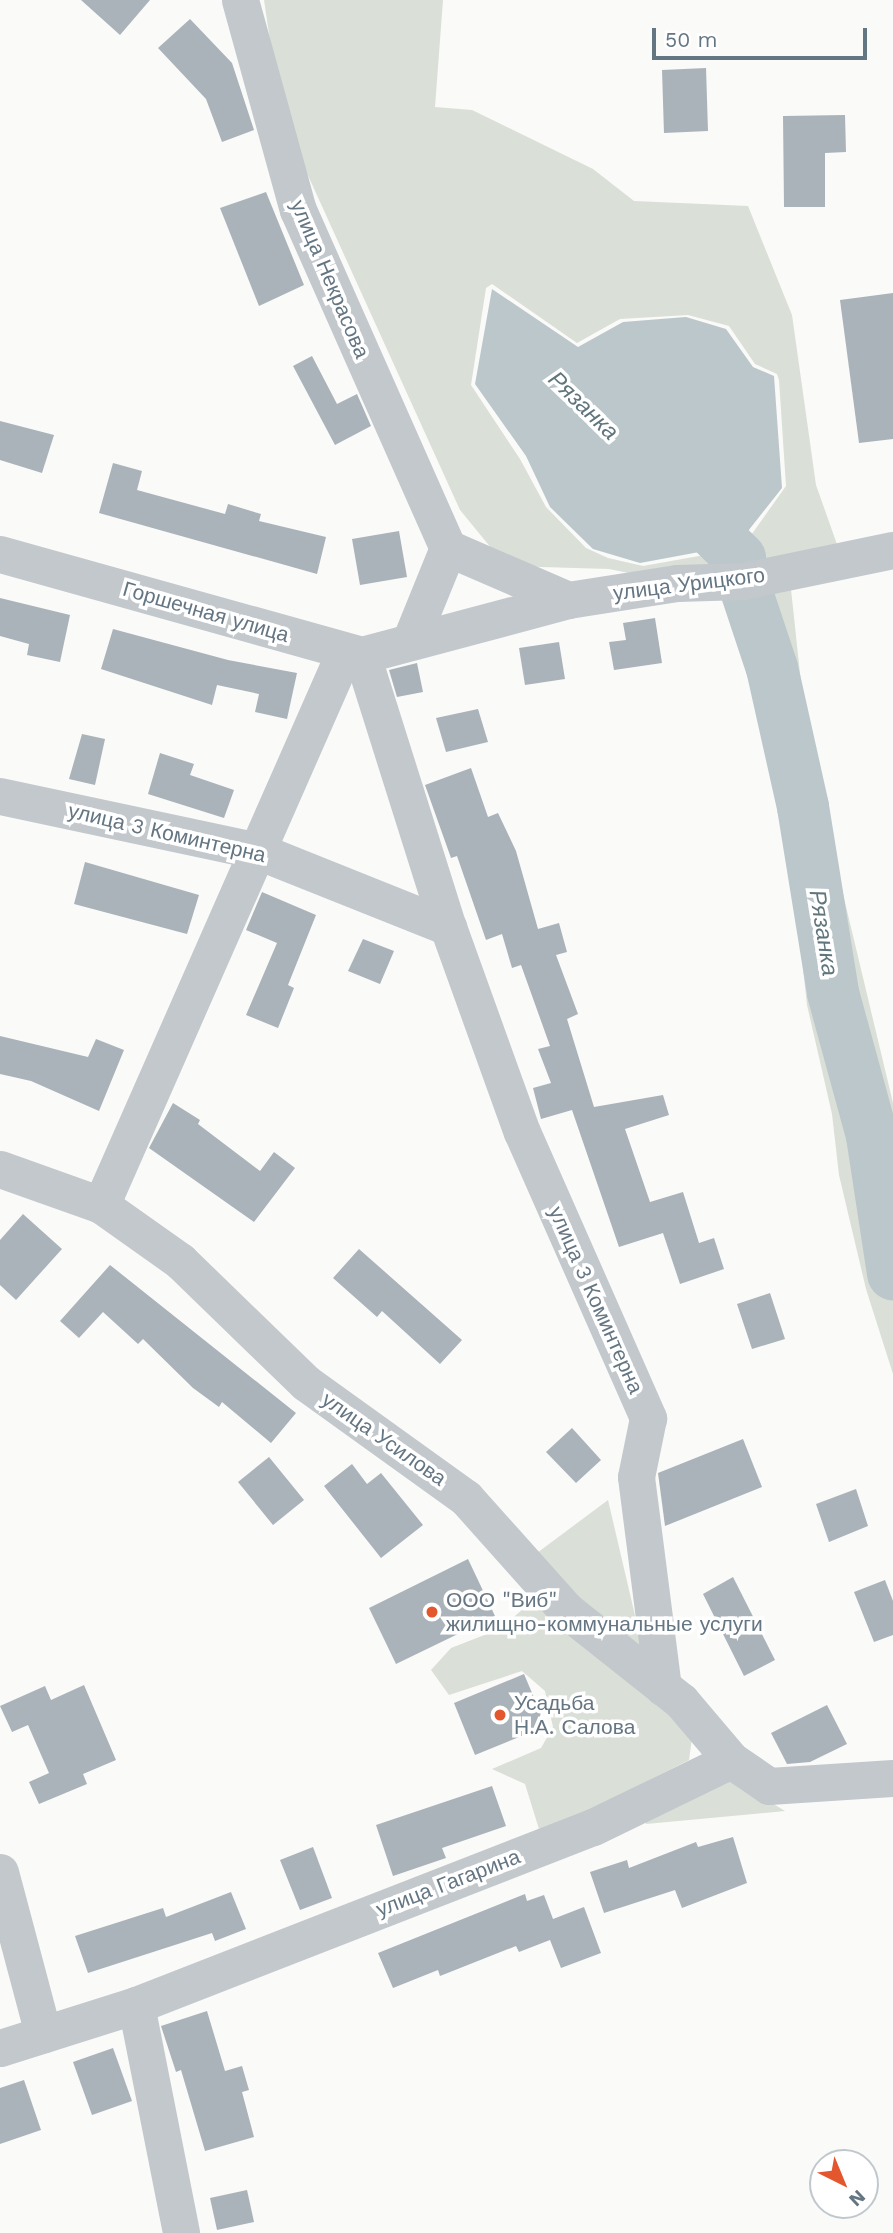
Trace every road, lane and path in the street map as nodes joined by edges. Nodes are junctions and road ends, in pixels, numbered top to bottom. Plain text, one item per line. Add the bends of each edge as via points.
1 (240, 0) edge
2 (448, 548) junction
3 (893, 550) edge
4 (0, 554) edge
5 (568, 600) junction
6 (411, 639) junction
7 (354, 653) junction
8 (0, 796) edge
9 (258, 851) junction
10 (448, 927) junction
11 (0, 1169) edge
12 (101, 1205) junction
13 (663, 1687) junction
14 (731, 1760) junction
15 (893, 1778) edge
16 (0, 1872) edge
17 (135, 2005) junction
18 (43, 2034) junction
19 (0, 2048) edge
20 (181, 2233) edge

1 - 2 street, улица Некрасова via 298,211
2 - 5 street
2 - 6 street
3 - 5 street, улица Урицкого via 743,581 677,583
4 - 7 street, Горшечная улица
5 - 6 street, улица Урицкого
6 - 7 street
7 - 9 street
7 - 10 street, улица 3 Коминтерна
8 - 9 street, улица 3 Коминтерна
9 - 10 street, улица 3 Коминтерна
9 - 12 street
10 - 13 street, улица 3 Коминтерна via 522,1132 648,1418 636,1477
11 - 12 street, улица Усилова
12 - 13 street, улица Усилова via 180,1261 306,1384 466,1498 566,1610
13 - 14 street, улица Усилова via 681,1701
14 - 15 street via 769,1786
14 - 17 street, улица Гагарина via 620,1816
16 - 18 street
17 - 18 street, улица Гагарина
17 - 20 street
18 - 19 street, улица Гагарина

